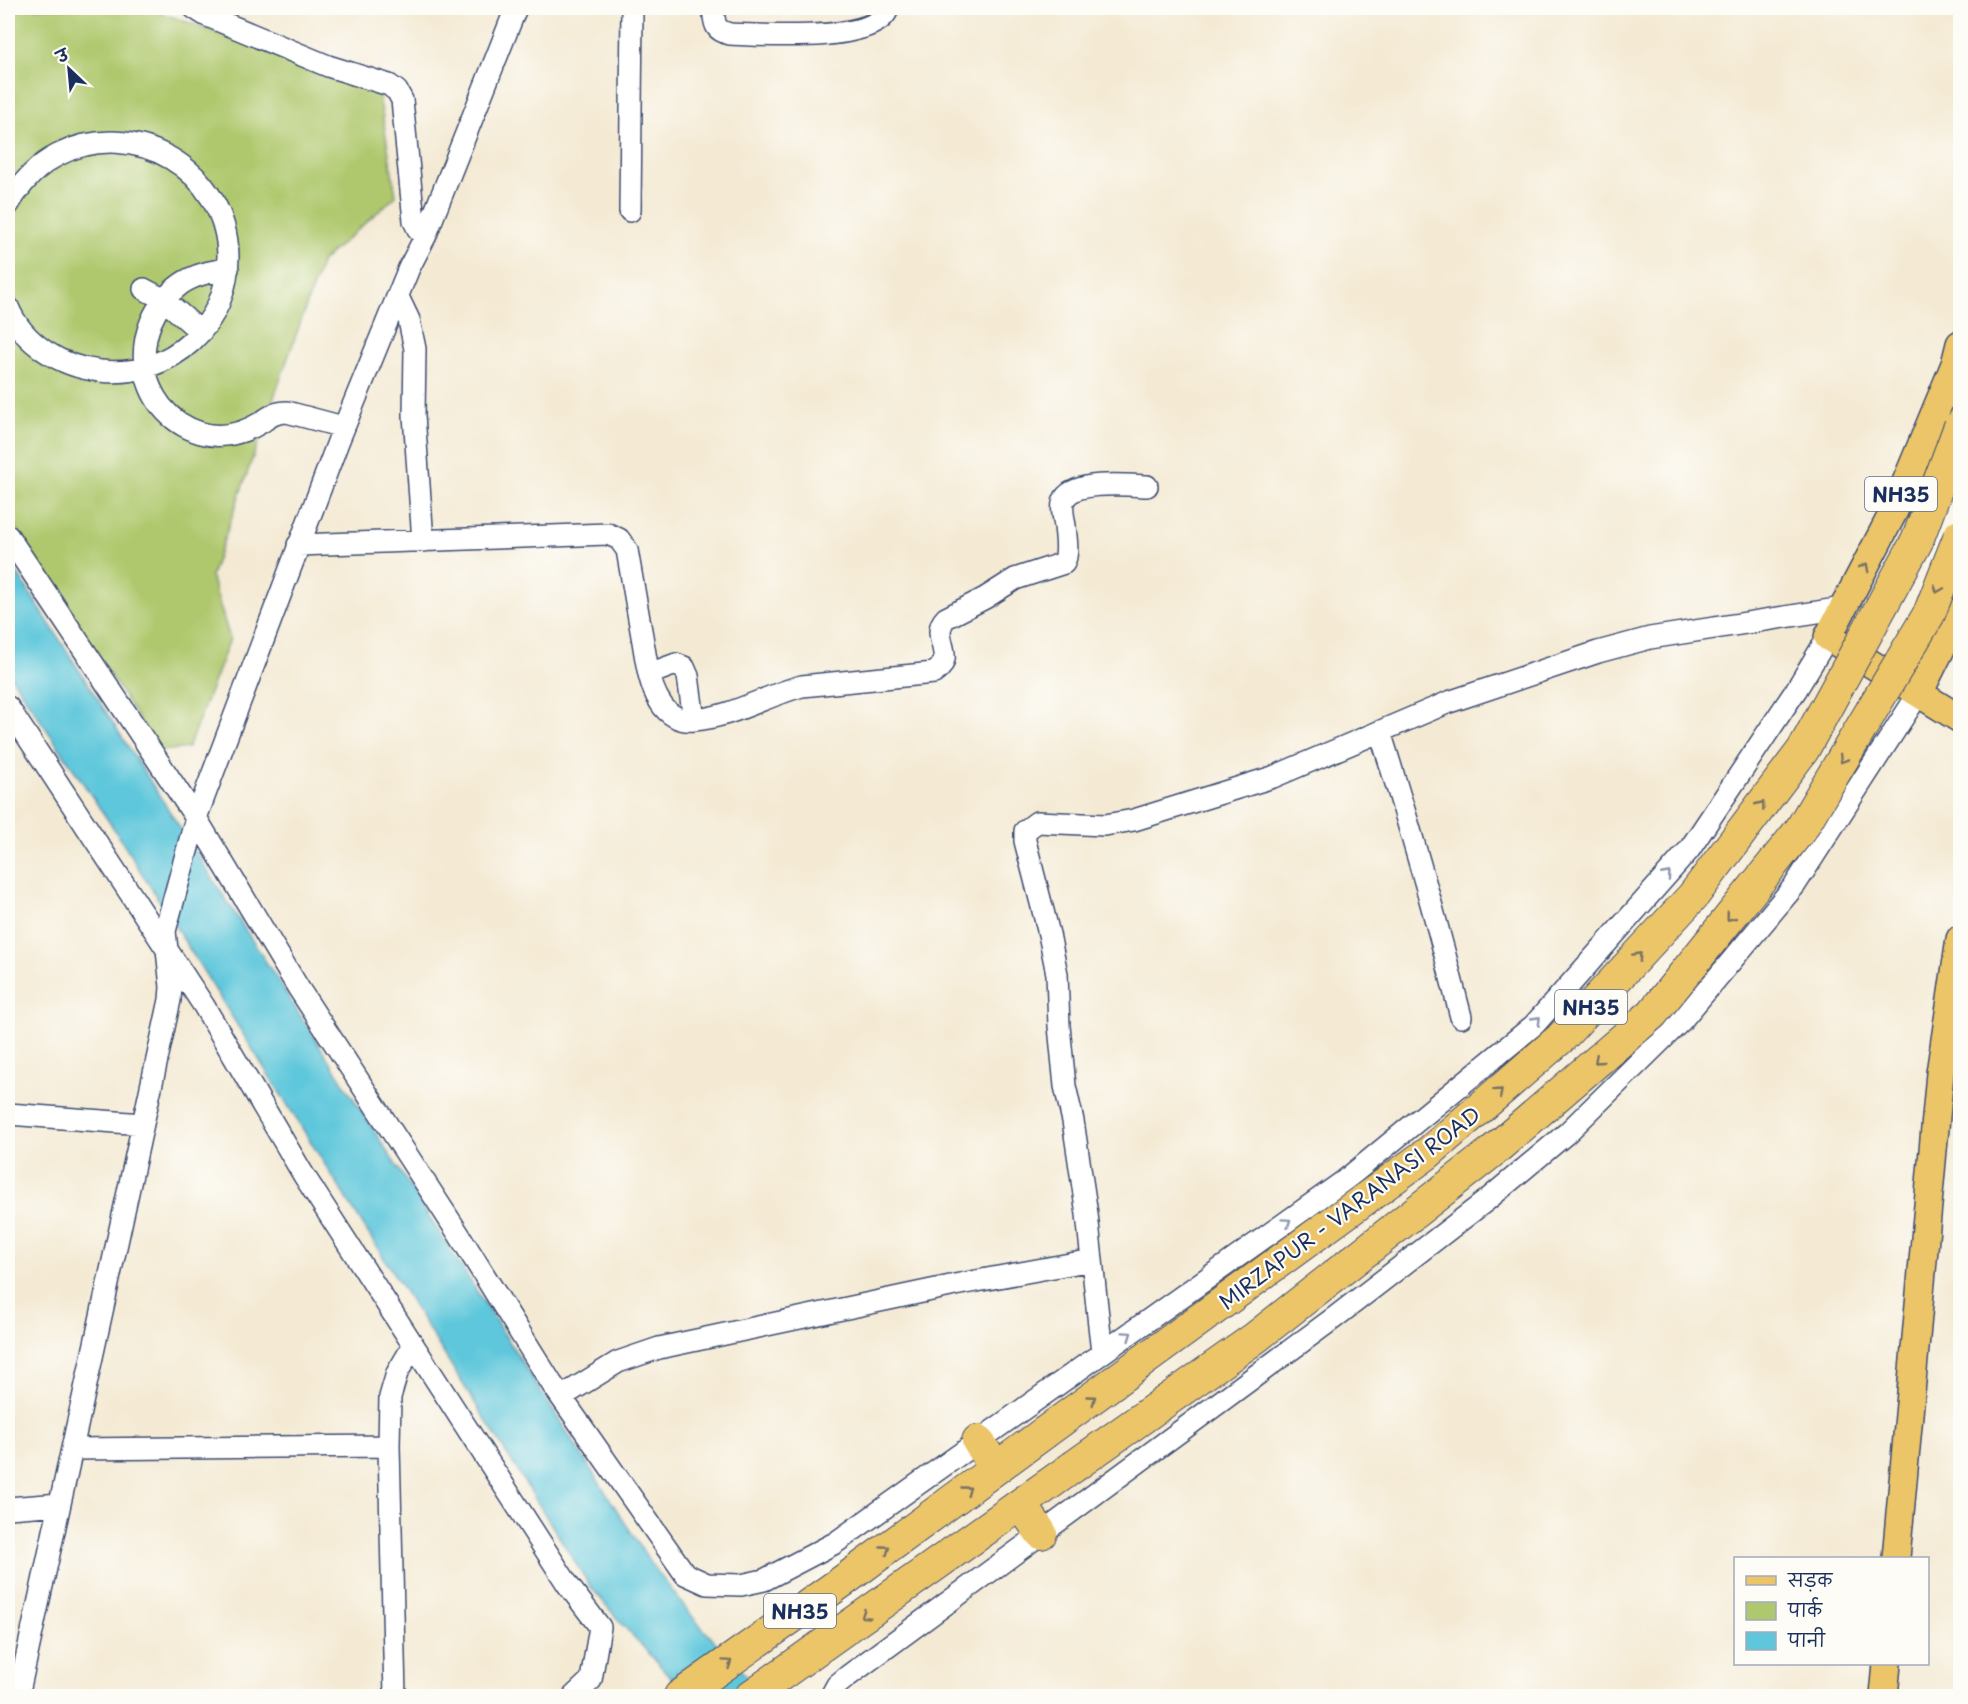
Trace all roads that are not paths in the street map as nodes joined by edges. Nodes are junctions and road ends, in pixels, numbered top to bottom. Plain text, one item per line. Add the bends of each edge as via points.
1 (194, 8) edge
2 (516, 8) edge
3 (632, 8) edge
4 (712, 8) edge
5 (888, 8) edge
6 (8, 205) edge
7 (630, 211) dead end
8 (425, 237) junction
9 (228, 269) junction
10 (144, 289) dead end
11 (398, 297) junction
12 (163, 299) junction
13 (8, 307) edge
14 (201, 333) junction
15 (1960, 344) edge
16 (144, 368) junction
17 (1960, 426) edge
18 (344, 428) junction
19 (1147, 486) dead end
20 (1960, 535) edge
21 (8, 536) edge
22 (423, 541) junction
23 (297, 545) junction
24 (1843, 608) junction
25 (1960, 611) edge
26 (1828, 637) junction
27 (649, 674) junction
28 (1919, 693) junction
29 (8, 707) edge
30 (1960, 719) edge
31 (694, 720) junction
32 (1380, 732) junction
33 (194, 825) junction
34 (165, 939) junction
35 (1960, 939) edge
36 (1461, 1017) dead end
37 (8, 1114) edge
38 (143, 1124) junction
39 (1092, 1260) junction
40 (413, 1346) junction
41 (1102, 1353) junction
42 (561, 1397) junction
43 (978, 1442) junction
44 (388, 1446) junction
45 (72, 1449) junction
46 (996, 1468) junction
47 (60, 1504) junction
48 (1021, 1504) junction
49 (8, 1508) edge
50 (1041, 1533) junction
51 (1896, 1557) edge
52 (1887, 1665) edge
53 (18, 1696) edge
54 (395, 1696) edge
55 (574, 1696) edge
56 (680, 1696) edge
57 (751, 1696) edge
58 (831, 1696) edge
59 (1884, 1696) edge

1 - 8 street via 397,91 402,100 414,221
2 - 8 street
3 - 7 street
4 - 5 street via 721,32 816,35 837,34 877,21
6 - 9 street via 37,168 81,146 123,142 155,150 177,161 212,197 223,220
8 - 11 street
9 - 12 street via 205,272 182,282
9 - 14 street via 224,292
10 - 12 street
11 - 18 street
11 - 22 street via 409,320 415,349 414,415
12 - 14 street
12 - 16 street via 146,333
13 - 16 street via 30,339 54,358 83,369 114,373
14 - 16 street via 165,360
24 -> 15 main road, NH35 via 1894,510
16 - 18 street via 164,409 201,432 222,437 279,412
46 -> 17 highway, MIRZAPUR - VARANASI ROAD / NH35, bridge via 1428,1153 1561,1038 1693,896 1803,750 1917,541
18 - 23 street
19 - 31 street via 1111,485 1070,493 1063,507 1067,546 1064,563 1015,579 946,618 940,631 945,659 942,668 934,673 802,686 747,707
20 -> 48 highway, MIRZAPUR - VARANASI ROAD / NH35, bridge via 1929,614 1802,829 1652,1014 1493,1152 1255,1338
21 - 33 street
22 - 23 street
22 - 27 street via 608,534 619,539 627,550
23 - 33 street
24 - 26 main road, NH35
24 - 32 street via 1650,638 1449,702
25 - 28 main road
26 - 28 main road
41 -> 26 street via 1344,1181 1534,1025 1689,850
27 - 31 street via 660,702 671,715
27 - 31 street via 676,664 684,667
28 - 30 main road
28 - 50 street via 1795,885 1681,1021 1568,1132 1334,1318
29 - 34 street
32 - 36 street
32 - 39 street via 1273,777 1134,820 1105,825 1037,822 1025,831 1057,974 1065,1086
33 - 34 street
33 - 42 street
34 - 38 street via 170,1000
34 - 40 street via 303,1174
35 - 51 main road via 1940,1073
37 - 38 street
38 - 45 street
39 - 41 street
39 - 42 street via 659,1348 618,1362
40 - 44 street via 397,1373 390,1396
40 - 55 street via 600,1628 591,1680
41 - 43 street
42 - 43 street via 685,1574 707,1584 741,1585 764,1580 835,1543
43 - 46 highway
44 - 45 street
44 - 54 street
45 - 47 street
56 -> 46 highway, MIRZAPUR - VARANASI ROAD / NH35
47 - 49 street
47 - 53 street
48 - 50 highway
48 -> 57 highway, MIRZAPUR - VARANASI ROAD / NH35
50 - 58 street via 848,1676
52 - 59 main road

